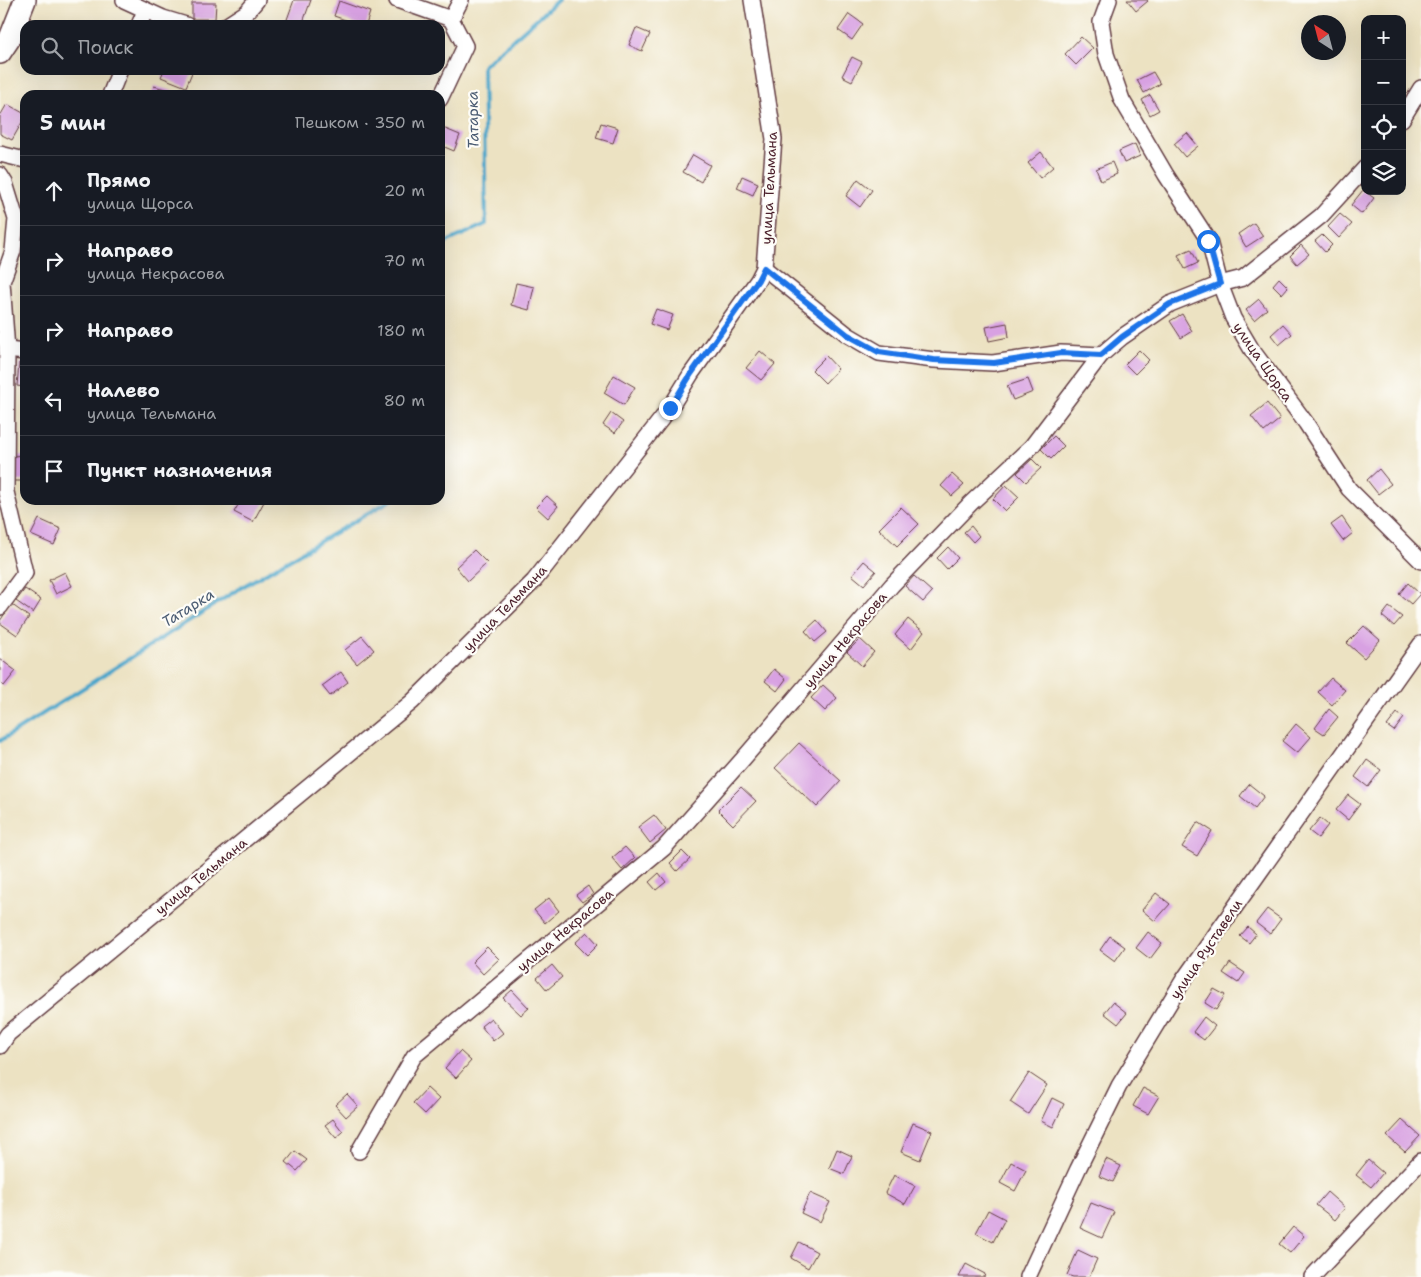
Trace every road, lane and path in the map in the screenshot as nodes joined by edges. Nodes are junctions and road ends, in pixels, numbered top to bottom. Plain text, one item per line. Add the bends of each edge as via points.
1 (25, 0) edge
2 (124, 0) edge
3 (257, 0) edge
4 (397, 0) edge
5 (462, 0) edge
6 (752, 0) edge
7 (1109, 0) edge
8 (145, 11) junction
9 (451, 19) junction
10 (141, 20) edge
11 (171, 20) edge
12 (235, 20) edge
13 (0, 53) edge
14 (118, 75) edge
15 (1421, 88) edge
16 (112, 90) edge
17 (444, 90) edge
18 (1406, 112) edge
19 (0, 154) edge
20 (20, 159) edge
21 (1361, 172) edge
22 (0, 175) edge
23 (764, 268) junction
24 (1220, 284) junction
25 (7, 350) junction
26 (20, 351) edge
27 (1101, 355) junction
28 (1421, 561) edge
29 (0, 608) edge
30 (1421, 644) edge
31 (0, 1046) edge
32 (359, 1151) dead end
33 (1421, 1161) edge
34 (1028, 1277) edge
35 (1312, 1277) edge

1 - 13 street via 10,38
2 - 8 street
3 - 12 street
4 - 9 street
5 - 9 street
6 - 23 street, улица Тельмана via 774,139
7 - 24 street, улица Щорса via 1101,22 1106,54 1122,100 1208,241
8 - 10 street
8 - 11 street
9 - 17 street via 465,46
14 - 16 street
15 - 18 street
19 - 20 street
21 - 24 street, улица Некрасова via 1321,216 1273,255 1243,278
22 - 25 street via 16,219 14,251 2,282
23 - 27 street via 848,335 879,352 934,360 994,363 1061,353
23 - 31 street, улица Тельмана via 670,408 534,581 412,702 8,1034
24 - 27 street, улица Некрасова via 1170,304
24 - 28 street, улица Щорса via 1233,318 1252,350 1306,423 1349,489
25 - 26 street
25 - 29 street via 6,492 25,573
27 - 32 street, улица Некрасова via 1032,446 971,503 892,585 664,848 414,1056
30 - 34 street, улица Руставели via 1184,979 1119,1086
33 - 35 street

